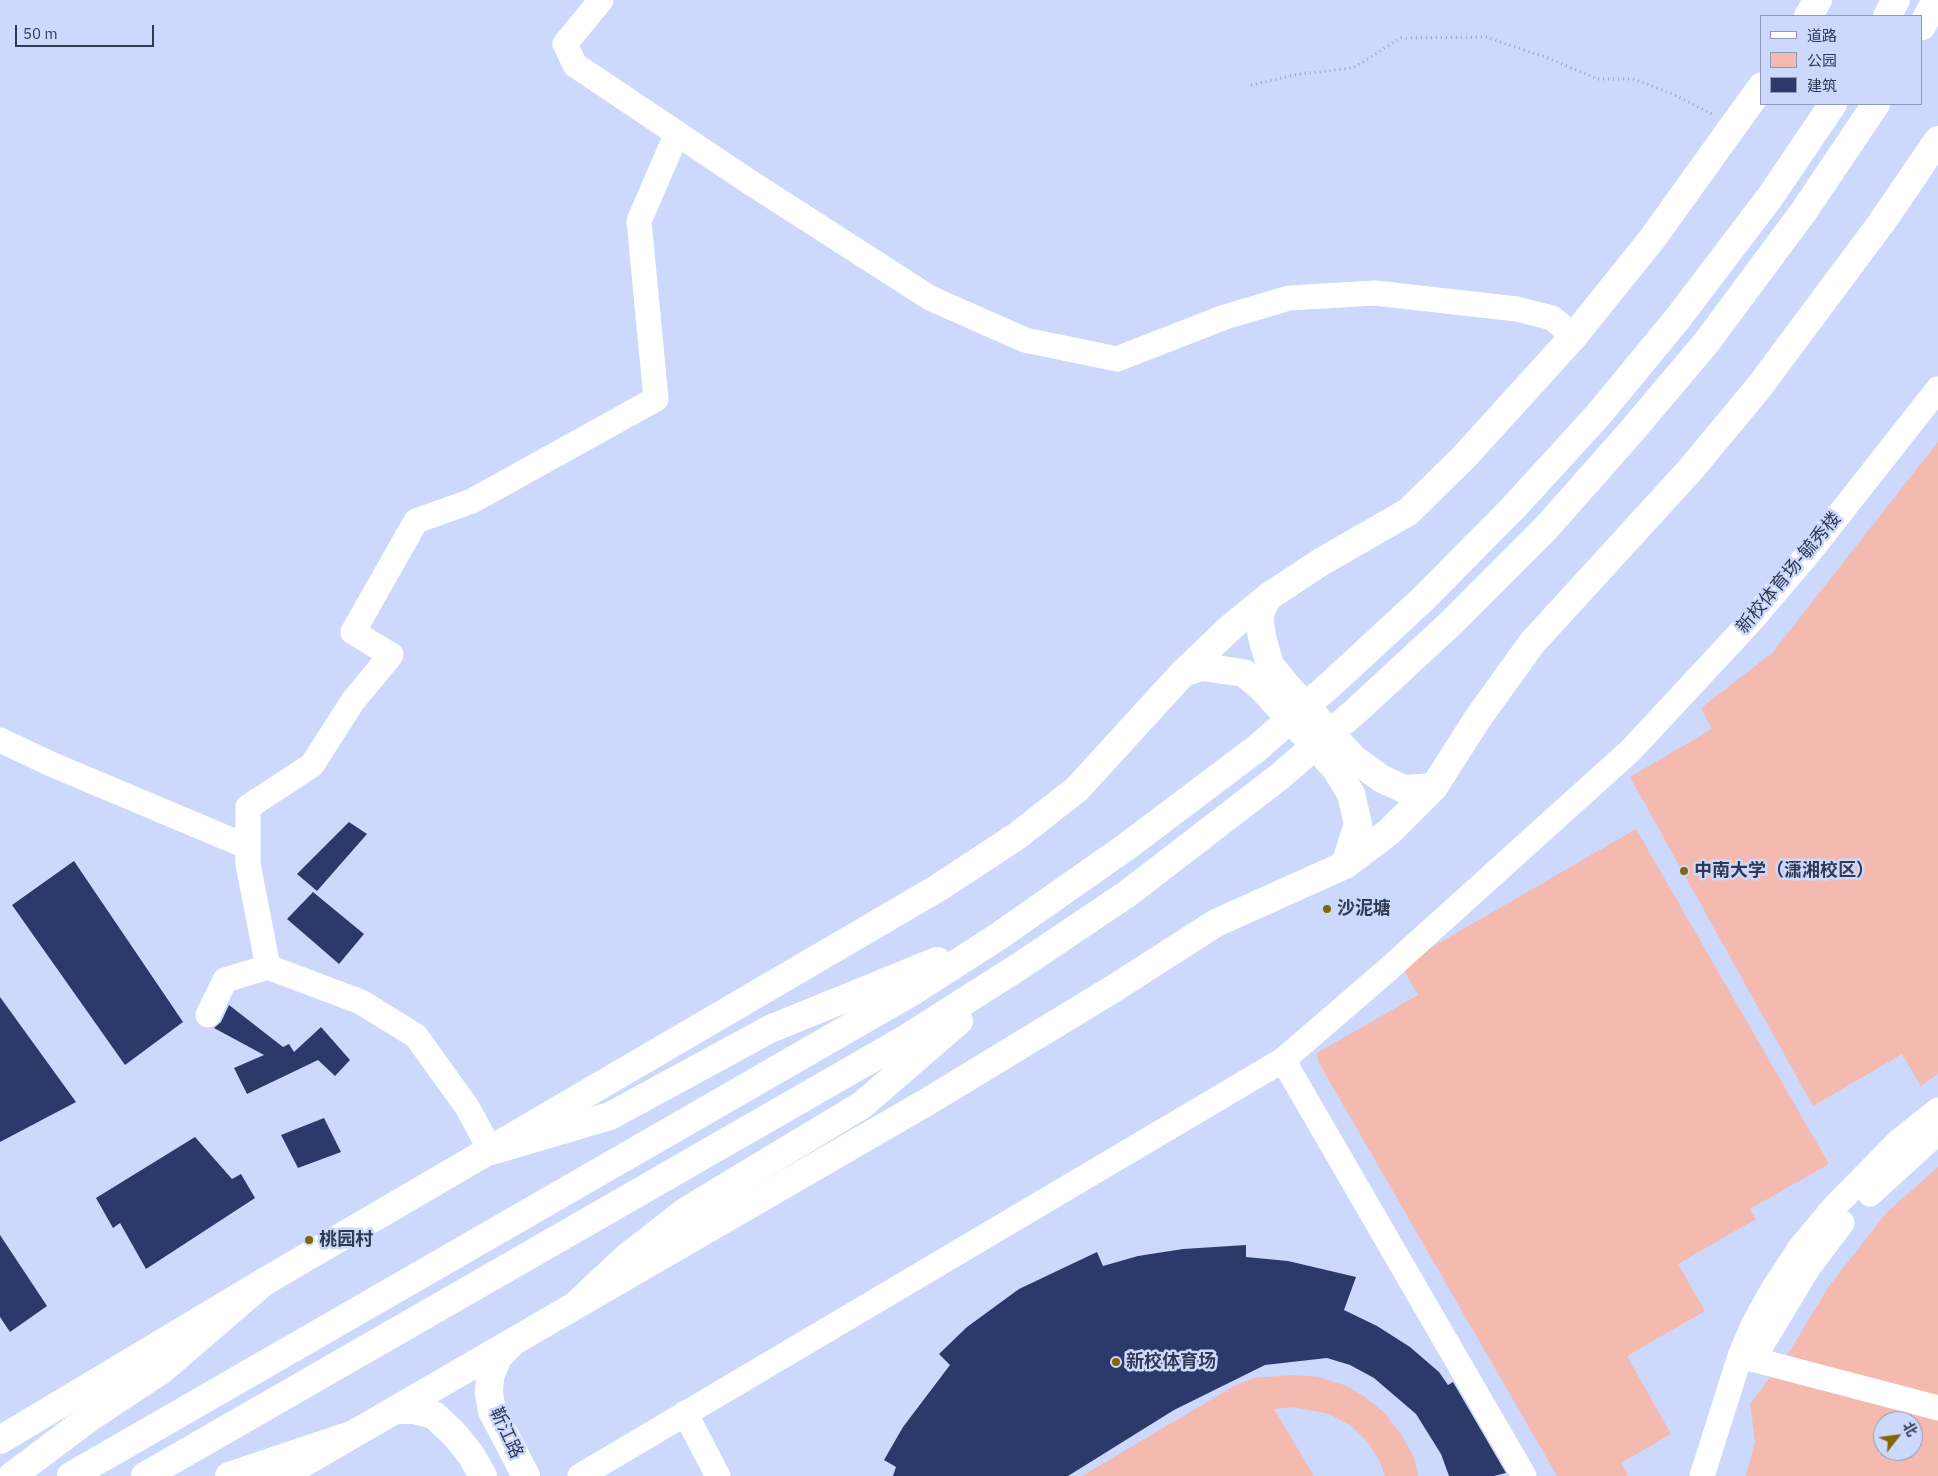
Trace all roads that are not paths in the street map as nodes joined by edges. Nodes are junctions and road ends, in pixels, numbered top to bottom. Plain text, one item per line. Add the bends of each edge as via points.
1 (601, 0) edge
2 (1818, 0) edge
3 (1896, 0) edge
4 (1936, 0) edge
5 (1809, 15) edge
6 (1888, 15) edge
7 (1923, 24) edge
8 (1760, 89) edge
9 (1832, 105) edge
10 (1875, 105) edge
11 (677, 133) junction
12 (1938, 140) edge
13 (1574, 336) junction
14 (1938, 389) edge
15 (1268, 597) junction
16 (1183, 673) junction
17 (0, 740) edge
18 (1434, 787) junction
19 (248, 847) junction
20 (1345, 865) junction
21 (999, 936) junction
22 (1020, 966) junction
23 (268, 967) junction
24 (208, 1015) dead end
25 (1283, 1060) junction
26 (1938, 1110) edge
27 (1938, 1132) edge
28 (491, 1151) junction
29 (264, 1282) junction
30 (578, 1303) junction
31 (516, 1339) junction
32 (1748, 1358) junction
33 (1938, 1408) edge
34 (397, 1410) junction
35 (685, 1413) junction
36 (351, 1435) junction
37 (0, 1440) edge
38 (12, 1476) edge
39 (71, 1476) edge
40 (145, 1476) edge
41 (229, 1476) edge
42 (282, 1476) edge
43 (483, 1476) edge
44 (526, 1476) edge
45 (580, 1476) edge
46 (718, 1476) edge
47 (1524, 1476) edge
48 (1702, 1476) edge
49 (1717, 1476) edge

1 - 11 street via 565,44 575,65
2 - 5 main road
3 - 6 main road
4 - 7 main road
8 - 13 main road via 1652,239
9 - 21 main road via 1770,197 1599,414 1514,508 1437,585 1256,749 1126,847
10 - 22 main road via 1804,211 1706,343 1546,528 1451,623 1279,777 1127,894
11 - 13 street via 930,298 1026,340 1117,360 1225,317 1289,298 1375,293 1516,309 1552,318
11 - 19 street via 639,221 656,398 472,501 416,521 353,632 391,655 353,701 312,765 248,807
12 - 18 main road via 1882,222 1759,387 1667,497 1532,642
13 - 15 main road via 1465,456 1408,512
14 - 25 street, 新校体育场-毓秀楼 via 1808,554 1631,750
15 - 16 main road
15 - 18 main road via 1259,615 1262,637 1270,664 1287,686 1354,758 1382,780 1404,789
16 - 20 main road via 1202,667 1244,673 1262,688 1336,769 1351,794 1358,824
16 - 28 main road via 1077,789 1017,836 938,888
17 - 19 street
18 - 20 main road via 1389,832
19 - 23 street via 248,864
20 - 30 main road via 1216,923 932,1099
21 - 28 main road via 770,1029 610,1116
21 - 39 main road via 835,1037
22 - 30 main road via 862,1105 686,1210 627,1257
22 - 40 main road via 902,1041
23 - 24 street via 225,980
23 - 28 street via 361,1002 416,1036 467,1107
25 - 35 street, 新校体育场-毓秀楼
25 - 47 street
26 - 32 street via 1877,1162 1800,1248 1753,1325
27 - 32 street via 1887,1176 1841,1224
28 - 29 main road
29 - 37 main road
29 - 38 main road via 163,1369
30 - 31 main road
31 - 34 main road
31 - 44 main road, 靳江路 via 498,1357 490,1377 489,1394 492,1411
32 - 33 street
32 - 48 street
32 - 49 street via 1742,1392
34 - 36 main road
34 - 43 main road via 434,1415 466,1448
35 - 45 street, 新校体育场-毓秀楼
35 - 46 street
36 - 41 main road
36 - 42 main road

